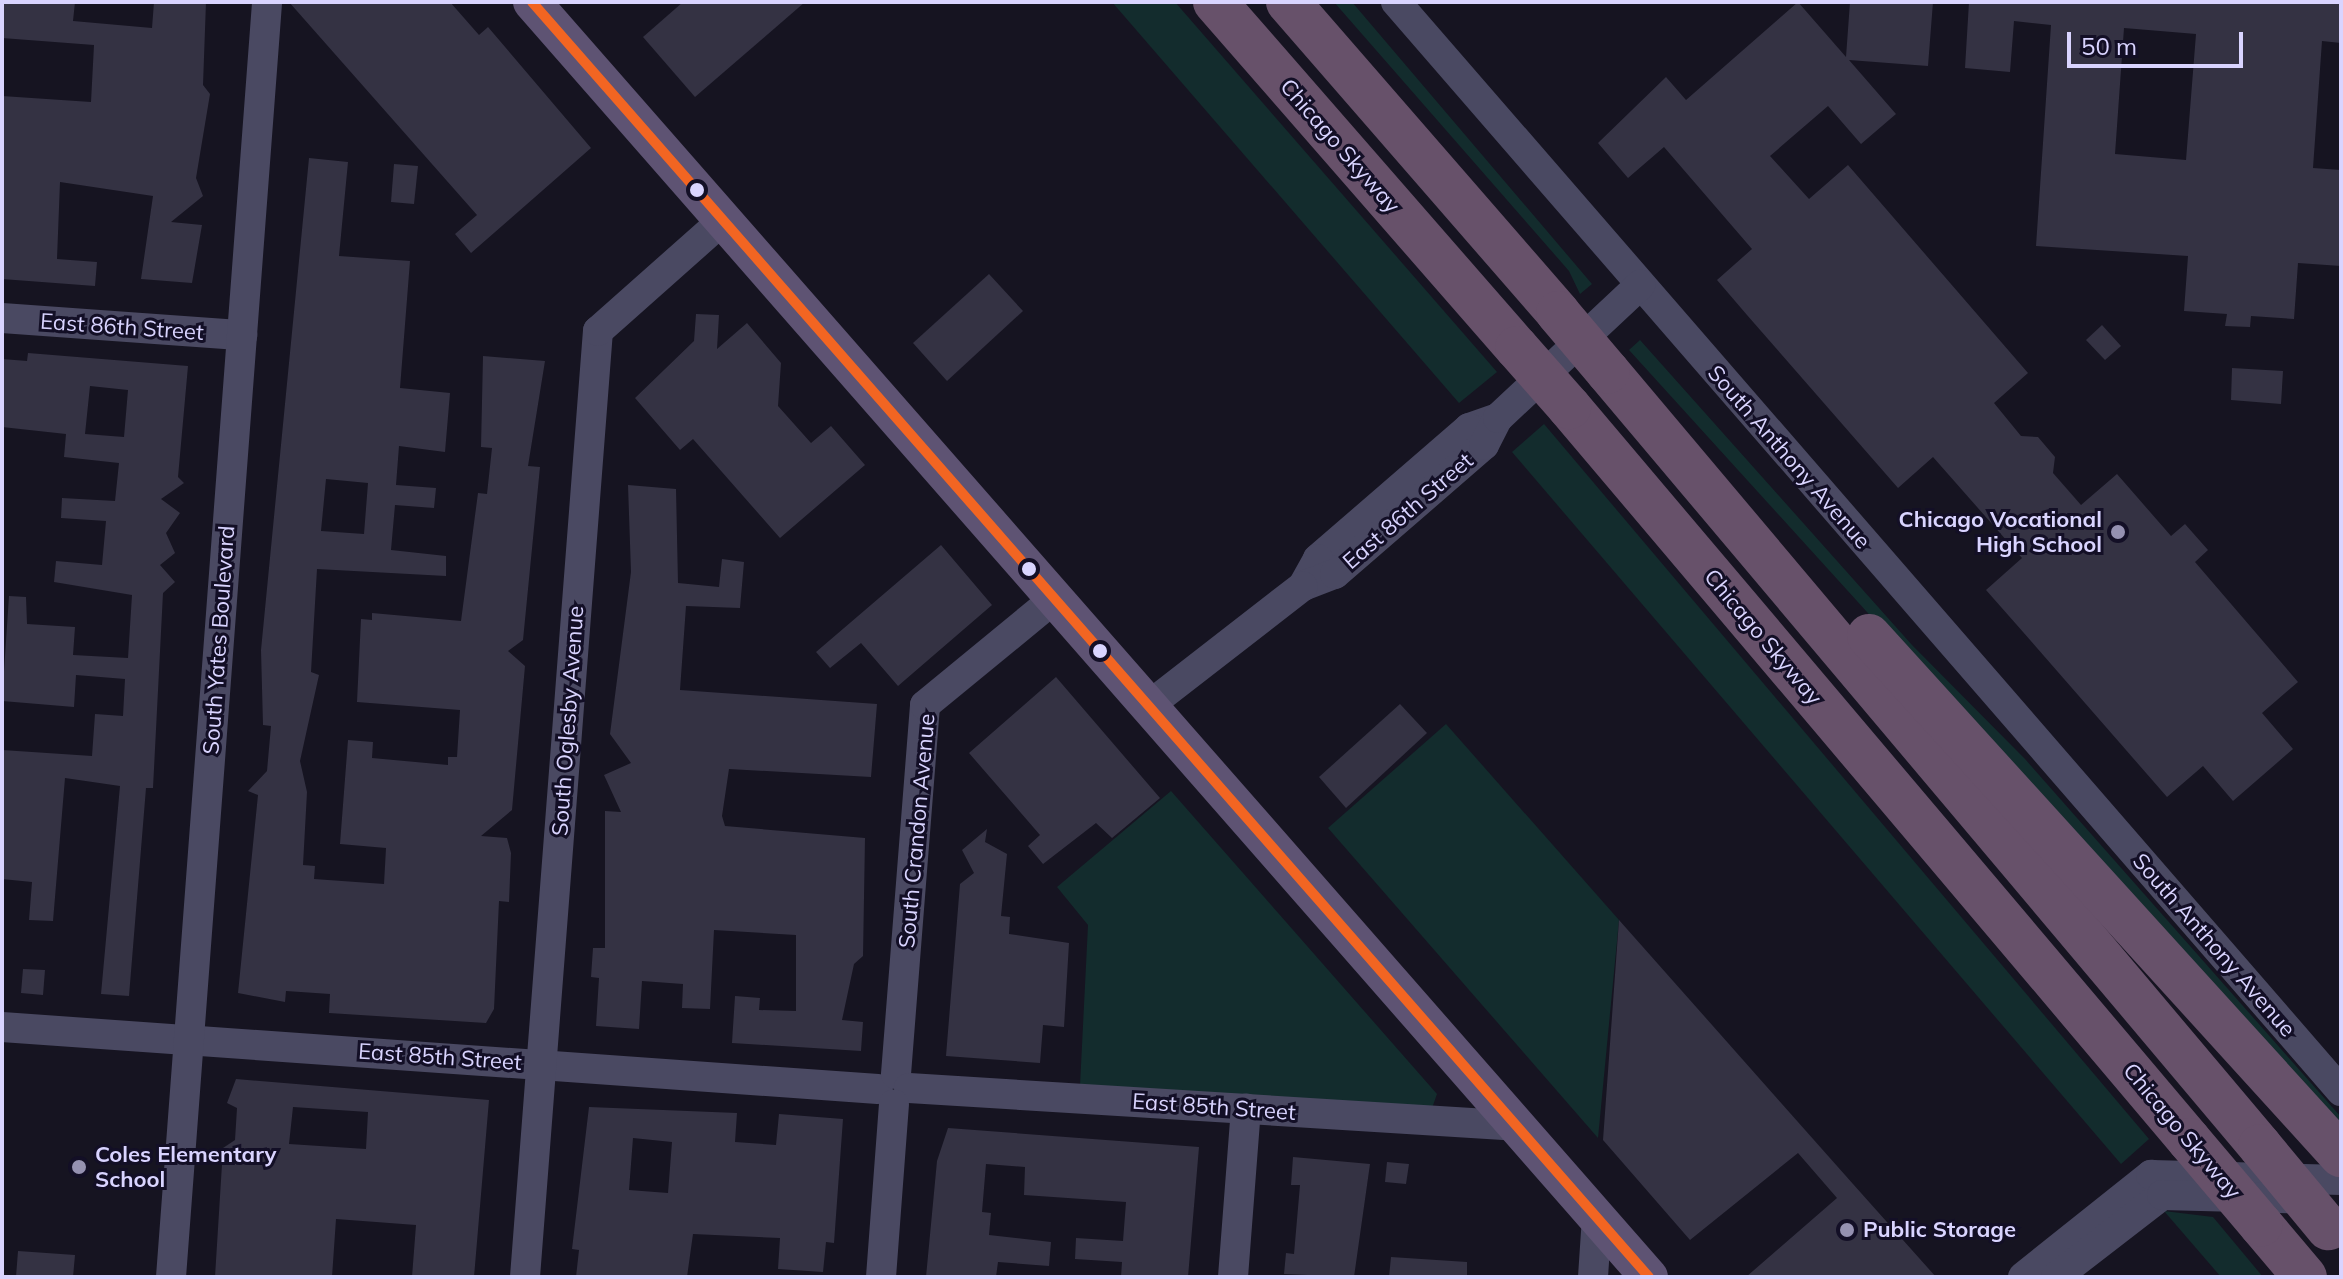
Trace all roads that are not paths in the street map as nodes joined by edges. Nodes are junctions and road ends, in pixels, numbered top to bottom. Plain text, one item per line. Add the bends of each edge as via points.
1 (267, 2) edge
2 (532, 2) edge
3 (1215, 2) edge
4 (1288, 2) edge
5 (1396, 2) edge
6 (723, 220) junction
7 (1640, 285) junction
8 (2, 318) edge
9 (242, 335) junction
10 (1686, 460) junction
11 (1054, 599) junction
12 (1147, 707) junction
13 (2, 1027) edge
14 (189, 1040) junction
15 (542, 1064) junction
16 (894, 1089) junction
17 (2341, 1091) edge
18 (1246, 1109) junction
19 (1520, 1126) junction
20 (2339, 1162) edge
21 (1597, 1216) junction
22 (2337, 1224) edge
23 (171, 1277) edge
24 (525, 1277) edge
25 (881, 1277) edge
26 (1233, 1277) edge
27 (1593, 1277) edge
28 (1649, 1277) edge
29 (2023, 1277) edge
30 (2056, 1277) edge
31 (2305, 1277) edge

1 - 9 street, South Yates Boulevard
2 - 6 main road
3 - 31 highway, Chicago Skyway, bridge via 1569,407
4 - 10 highway, bridge
5 - 7 street, South Anthony Avenue
6 - 11 main road
6 - 15 street, South Oglesby Avenue via 598,331
7 - 12 street, East 86th Street via 1498,418 1469,428 1318,559 1303,586
7 - 17 street, South Anthony Avenue
8 - 9 street, East 86th Street
9 - 14 street, South Yates Boulevard
10 - 20 highway via 1753,501
10 - 22 highway, bridge via 2260,1146
11 - 12 main road
11 - 16 street, South Crandon Avenue via 925,705
12 - 19 main road
13 - 14 street, East 85th Street
14 - 15 street, East 85th Street
14 - 23 street, South Yates Boulevard
15 - 16 street, East 85th Street
15 - 24 street, South Oglesby Avenue
16 - 18 street, East 85th Street
16 - 25 street, South Crandon Avenue
18 - 19 street, East 85th Street
18 - 26 street
19 - 21 main road
20 - 29 street via 2151,1175
21 - 27 street
21 - 28 main road
22 - 30 street via 2162,1195

